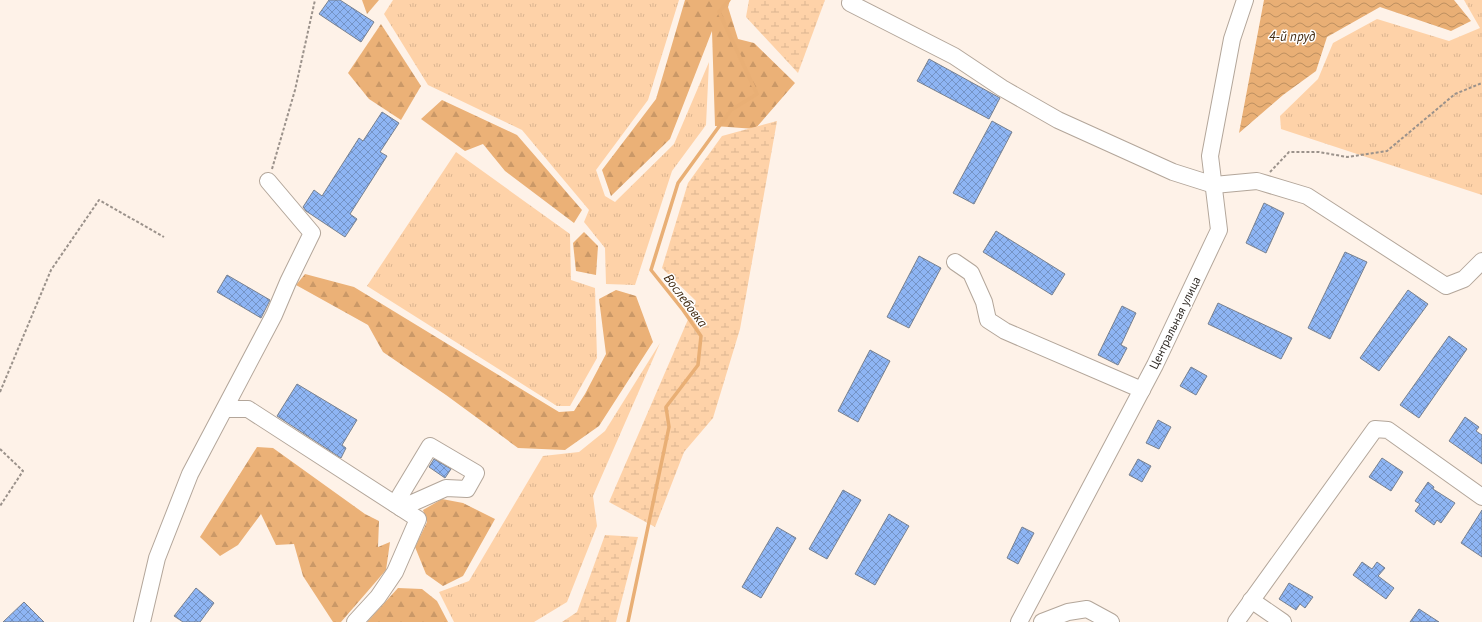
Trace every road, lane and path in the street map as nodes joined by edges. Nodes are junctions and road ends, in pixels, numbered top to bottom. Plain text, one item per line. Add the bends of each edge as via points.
1 (315, 0) edge
2 (1246, 0) edge
3 (850, 3) dead end
4 (1482, 83) edge
5 (268, 181) joint
6 (1257, 181) junction
7 (1214, 185) junction
8 (164, 237) dead end
9 (955, 262) dead end
10 (1482, 262) edge
11 (1142, 390) junction
12 (0, 392) edge
13 (225, 409) junction
14 (0, 449) edge
15 (1482, 497) edge
16 (0, 506) edge
17 (398, 506) junction
18 (1251, 600) junction
19 (145, 621) edge
20 (355, 622) edge
21 (1019, 622) edge
22 (1042, 622) edge
23 (1111, 622) edge
24 (1236, 622) edge
25 (1283, 622) edge

1 - 5 path via 294,90
2 - 7 street, Центральная улица via 1232,39 1210,156
3 - 7 street via 954,56 1002,88 1058,120 1173,172
4 - 6 path via 1455,94 1387,151 1347,157 1319,152 1290,152 1267,175
5 - 13 street via 312,233 274,315
6 - 7 street
6 - 10 street via 1307,196 1446,286 1464,279
7 - 11 street, Центральная улица via 1219,230
8 - 12 path via 99,200 51,270
9 - 11 street via 970,273 984,302 988,320 1005,332
11 - 21 street, Центральная улица
13 - 17 street via 248,409
13 - 19 street via 190,474 157,558
14 - 16 path via 23,471
15 - 18 street via 1388,430 1375,430
17 - 17 street via 430,446 476,473 467,489 446,488
17 - 20 street via 418,519 395,572 378,597
18 - 24 street
18 - 25 street
22 - 23 street via 1068,612 1087,609

